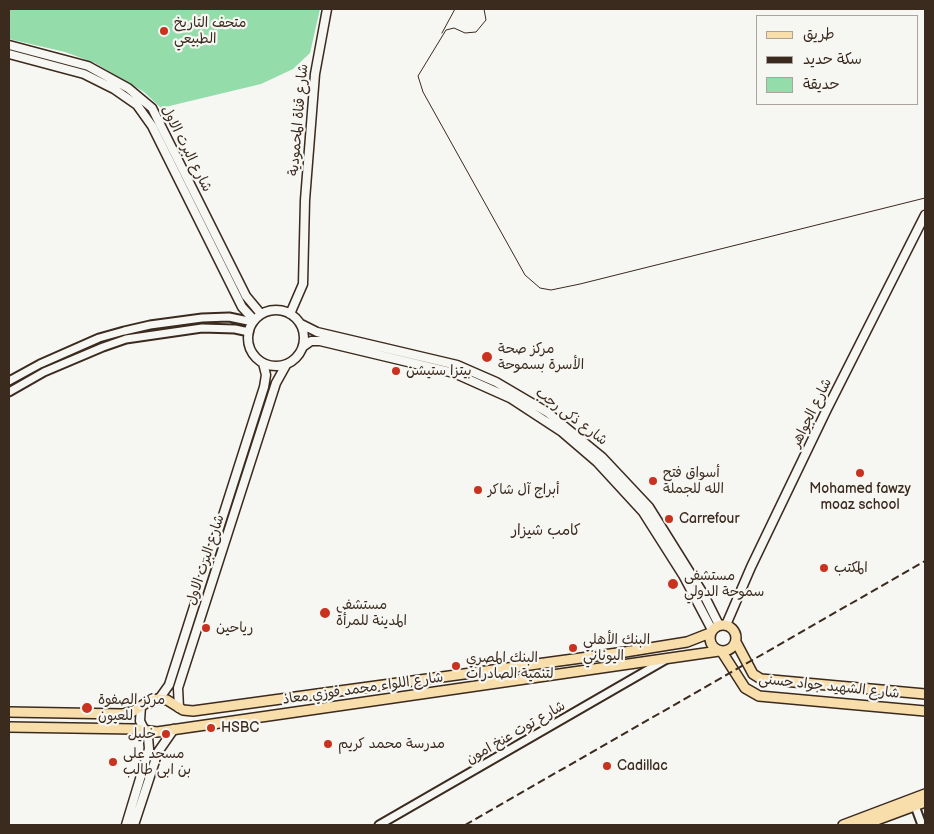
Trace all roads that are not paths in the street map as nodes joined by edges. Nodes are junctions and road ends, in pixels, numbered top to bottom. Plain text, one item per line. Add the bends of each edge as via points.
1 (327, 9) edge
2 (9, 45) edge
3 (9, 54) edge
4 (925, 215) edge
5 (262, 314) junction
6 (290, 314) junction
7 (254, 321) junction
8 (301, 324) junction
9 (249, 332) junction
10 (99, 338) junction
11 (103, 346) junction
12 (304, 346) junction
13 (263, 363) junction
14 (40, 364) junction
15 (286, 365) junction
16 (44, 372) junction
17 (11, 380) edge
18 (18, 387) junction
19 (9, 392) edge
20 (237, 474) junction
21 (246, 477) junction
22 (636, 497) junction
23 (187, 628) junction
24 (717, 628) junction
25 (196, 630) junction
26 (736, 642) junction
27 (182, 646) junction
28 (190, 648) junction
29 (720, 652) junction
30 (665, 660) junction
31 (925, 694) edge
32 (159, 699) junction
33 (142, 706) junction
34 (179, 708) junction
35 (925, 711) edge
36 (9, 712) edge
37 (115, 714) junction
38 (9, 727) edge
39 (175, 728) junction
40 (115, 729) junction
41 (144, 730) junction
42 (925, 794) edge
43 (925, 802) edge
44 (915, 806) junction
45 (126, 825) edge
46 (134, 825) edge
47 (379, 825) edge
48 (843, 825) edge
49 (863, 825) edge
50 (922, 825) edge

1 - 6 main road, شارع قناة المحمودية via 315,74 303,284
2 - 5 main road, شارع البرت الاول via 88,66 144,100 157,116 246,296
3 - 7 main road, شارع البرت الاول via 84,74 114,89 137,106 152,126 242,307
4 - 24 main road, شارع الجواهر via 751,567
5 - 6 main road via 276,310
5 - 7 main road
6 - 8 main road
7 - 9 main road
7 - 10 street via 230,317 176,320
8 - 12 main road
8 - 22 main road, شارع ذكى رجب via 316,332 436,359 496,382 531,401 566,426 602,457
9 - 11 street via 235,328 176,330
9 - 13 main road via 252,353
10 - 11 street
10 - 14 street
11 - 16 street
12 - 15 main road via 300,354
12 - 22 main road, شارع ذكى رجب via 311,341 320,341 434,368 487,387 562,432
13 - 15 main road
13 - 20 main road, شارع البرت الاول via 266,381
14 - 16 street
14 - 17 street
15 - 21 main road, شارع البرت الاول via 276,383
16 - 18 street
17 - 18 street
18 - 19 street
20 - 21 main road
20 - 23 main road, شارع البرت الاول
21 - 25 main road, شارع البرت الاول
22 - 24 main road, شارع ذكى رجب
23 - 25 main road
23 - 27 main road, شارع البرت الاول
24 - 26 main road via 734,631
24 - 29 main road via 710,644
24 - 34 main road, شارع اللواء محمد فوزي معاذ via 688,642 625,652 193,711
25 - 28 main road, شارع البرت الاول
26 - 29 main road via 730,650
26 - 31 main road, شارع الشهيد جواد حسنى via 753,674 761,679
27 - 28 main road
27 - 32 main road, شارع البرت الاول via 169,685
28 - 34 main road, شارع البرت الاول via 178,688
29 - 30 main road, شارع اللواء محمد فوزي معاذ
29 - 35 main road, شارع الشهيد جواد حسنى via 746,688 759,696
30 - 39 main road, شارع اللواء محمد فوزي معاذ
30 - 47 street, شارع توت عنخ امون
32 - 33 main road
32 - 34 main road, شارع اللواء محمد فوزي معاذ
33 - 37 main road
33 - 41 main road via 139,716
36 - 37 main road
37 - 40 main road via 120,720
38 - 40 main road, شارع اللواء محمد فوزي معاذ
39 - 41 main road, شارع اللواء محمد فوزي معاذ via 157,732
39 - 46 main road via 158,752
40 - 41 main road, شارع اللواء محمد فوزي معاذ
41 - 45 main road via 149,749
42 - 48 main road
43 - 44 main road
44 - 49 main road
44 - 50 street

